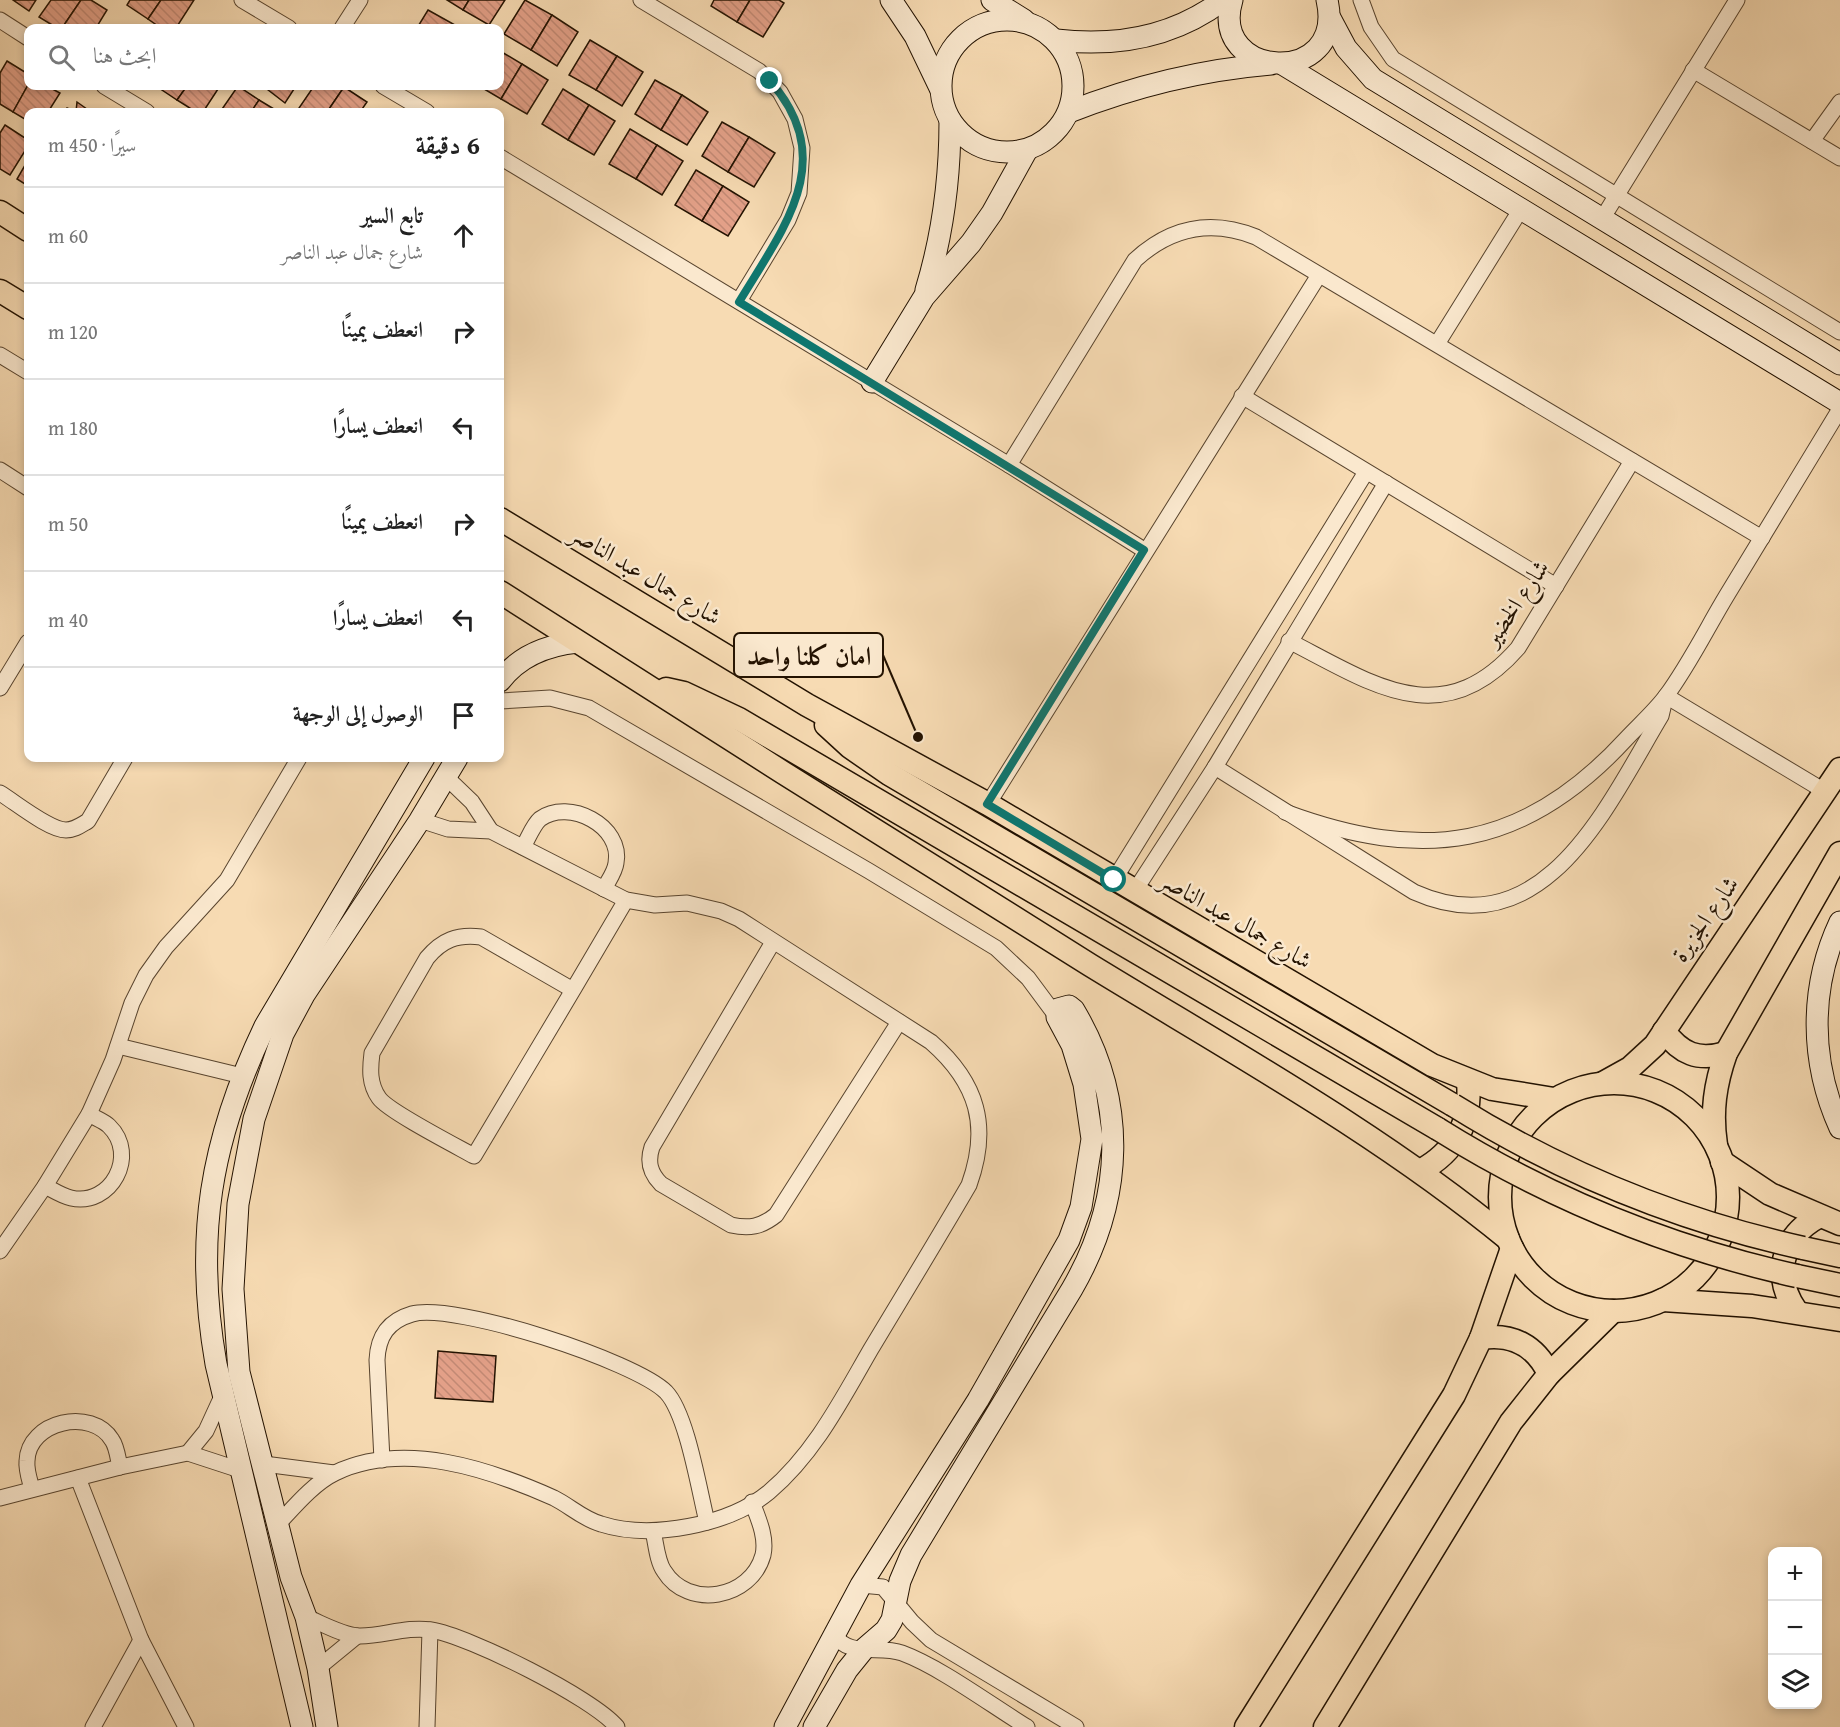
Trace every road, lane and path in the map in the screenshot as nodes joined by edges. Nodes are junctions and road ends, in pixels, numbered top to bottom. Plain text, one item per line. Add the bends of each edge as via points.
1 (242, 0) edge
2 (360, 0) edge
3 (891, 0) edge
4 (992, 0) edge
5 (1223, 0) edge
6 (1232, 0) edge
7 (1361, 0) edge
8 (1737, 0) edge
9 (644, 1) edge
10 (1329, 9) edge
11 (0, 21) edge
12 (1030, 23) junction
13 (282, 24) edge
14 (345, 24) edge
15 (24, 36) edge
16 (1056, 40) junction
17 (1278, 65) junction
18 (1693, 70) junction
19 (940, 88) junction
20 (111, 90) edge
21 (390, 90) edge
22 (1840, 102) edge
23 (140, 108) edge
24 (420, 108) edge
25 (1069, 112) junction
26 (950, 121) junction
27 (1812, 141) junction
28 (1027, 150) junction
29 (1840, 158) edge
30 (504, 159) edge
31 (1616, 197) junction
32 (1521, 209) junction
33 (0, 212) edge
34 (1602, 219) junction
35 (0, 224) edge
36 (24, 229) edge
37 (24, 231) edge
38 (1319, 275) junction
39 (1, 291) edge
40 (924, 297) junction
41 (739, 302) junction
42 (24, 305) edge
43 (1840, 332) edge
44 (1437, 344) junction
45 (0, 355) edge
46 (1840, 364) edge
47 (24, 370) edge
48 (872, 382) junction
49 (1242, 396) junction
50 (1840, 403) edge
51 (1840, 409) edge
52 (1632, 461) junction
53 (1009, 465) junction
54 (0, 470) edge
55 (1366, 472) junction
56 (1386, 483) junction
57 (24, 485) edge
58 (504, 521) edge
59 (1762, 538) junction
60 (1144, 550) junction
61 (1556, 586) junction
62 (504, 595) edge
63 (1289, 641) junction
64 (578, 642) junction
65 (24, 649) edge
66 (504, 677) edge
67 (644, 684) junction
68 (0, 688) edge
69 (1666, 696) junction
70 (504, 701) edge
71 (807, 705) junction
72 (123, 762) edge
73 (297, 762) edge
74 (422, 762) edge
75 (455, 762) edge
76 (1215, 767) junction
77 (1840, 769) edge
78 (446, 777) junction
79 (1826, 792) junction
80 (0, 793) edge
81 (987, 804) junction
82 (397, 805) junction
83 (1285, 812) junction
84 (420, 820) junction
85 (491, 831) junction
86 (523, 847) junction
87 (1840, 853) edge
88 (1114, 880) junction
89 (604, 889) junction
90 (1134, 892) junction
91 (626, 900) junction
92 (1840, 922) edge
93 (774, 942) junction
94 (573, 990) junction
95 (1056, 1017) junction
96 (899, 1022) junction
97 (274, 1030) junction
98 (1664, 1031) junction
99 (118, 1046) junction
100 (1726, 1053) junction
101 (242, 1076) junction
102 (1468, 1082) junction
103 (1600, 1084) junction
104 (1554, 1099) junction
105 (89, 1114) junction
106 (1840, 1128) edge
107 (1719, 1154) junction
108 (1420, 1171) junction
109 (45, 1185) junction
110 (1818, 1217) junction
111 (1840, 1224) edge
112 (1510, 1244) junction
113 (0, 1251) edge
114 (1840, 1256) edge
115 (1840, 1285) edge
116 (1663, 1300) junction
117 (1613, 1311) junction
118 (1797, 1312) junction
119 (1840, 1320) edge
120 (1481, 1338) junction
121 (1548, 1374) junction
122 (223, 1394) junction
123 (188, 1453) junction
124 (382, 1460) junction
125 (264, 1464) junction
126 (120, 1467) junction
127 (240, 1470) junction
128 (334, 1473) junction
129 (78, 1478) junction
130 (32, 1489) junction
131 (0, 1498) edge
132 (752, 1502) junction
133 (707, 1522) junction
134 (278, 1524) junction
135 (653, 1531) junction
136 (291, 1577) junction
137 (268, 1583) junction
138 (861, 1585) junction
139 (897, 1603) junction
140 (306, 1617) junction
141 (430, 1630) junction
142 (834, 1634) junction
143 (357, 1636) junction
144 (141, 1640) junction
145 (864, 1649) junction
146 (318, 1668) junction
147 (291, 1677) junction
148 (93, 1727) edge
149 (186, 1727) edge
150 (302, 1727) edge
151 (327, 1727) edge
152 (427, 1727) edge
153 (617, 1727) edge
154 (785, 1727) edge
155 (814, 1727) edge
156 (1027, 1727) edge
157 (1076, 1727) edge
158 (1246, 1727) edge
159 (1325, 1727) edge

1 - 13 street
2 - 14 street
3 - 19 street via 915,36
4 - 12 street
5 - 16 street via 1189,22 1137,39 1092,43
6 - 17 street via 1231,29 1239,45 1253,58
7 - 31 street via 1371,27 1394,59
8 - 18 street
9 - 41 street via 759,71 784,99 799,133 802,178 795,207
10 - 17 street via 1326,35 1316,50 1301,60
10 - 34 street via 1346,48 1373,79
11 - 15 street
12 - 16 street
12 - 19 street via 1004,19 979,25 958,40 945,62
16 - 25 street via 1070,62 1074,87
17 - 25 street via 1182,76 1125,91
17 - 32 street
18 - 27 street
18 - 31 street
19 - 26 street
20 - 23 street
21 - 24 street
22 - 27 street
25 - 28 street via 1059,129
26 - 28 street via 971,142 998,152
26 - 40 street via 948,192
27 - 29 street
28 - 40 street via 971,243
30 - 41 street
31 - 34 street
31 - 43 street
32 - 44 street
32 - 50 street
33 - 36 main road
34 - 46 street
35 - 37 main road
38 - 44 street
38 - 49 street
38 - 53 street via 1239,230 1201,227 1165,237 1135,260
39 - 42 main road
40 - 48 street
41 - 48 street
44 - 52 street
45 - 47 street
48 - 53 street
49 - 55 street
49 - 60 street
51 - 59 street
52 - 59 street
52 - 61 street, شارع الخضير
53 - 60 street
54 - 57 street
55 - 56 street
55 - 88 street
56 - 61 street
56 - 63 street
58 - 71 main road, شارع جمال عبد الناصر
59 - 69 street
60 - 81 street
61 - 63 street, شارع الخضير via 1505,662 1475,684 1440,694 1384,689
62 - 64 main road
63 - 76 street
64 - 66 street via 537,651
64 - 67 main road
65 - 68 street
67 - 108 main road
67 - 115 main road, bridge via 684,693 739,719 1512,1173 1590,1211 1713,1255
69 - 79 street
69 - 83 street via 1589,777 1548,806 1494,829 1430,842 1396,841 1333,828
69 - 83 street via 1661,716 1580,846 1542,880 1504,902 1467,906 1431,899
70 - 95 street via 550,698 589,708 674,756 996,948 1028,978
71 - 81 main road, شارع جمال عبد الناصر
71 - 114 main road, bridge via 842,741 889,774 1526,1148 1602,1185 1681,1215
72 - 80 street via 88,821 79,827 55,828
73 - 99 street via 227,880 146,975
74 - 82 street
75 - 78 street
76 - 83 street
76 - 90 street
77 - 79 main road, شارع الجزيرة
78 - 84 street
78 - 85 street via 472,802
79 - 98 main road, شارع الجزيرة
81 - 88 main road, شارع جمال عبد الناصر
82 - 84 street
82 - 97 street
84 - 85 street via 448,829
84 - 97 street via 304,995
85 - 86 street
86 - 89 street
86 - 89 street via 539,820 568,812 584,815 603,828 614,848 616,863
87 - 100 main road
88 - 90 main road, شارع جمال عبد الناصر
89 - 91 street
90 - 102 main road, شارع جمال عبد الناصر via 1432,1065
91 - 93 street via 687,903 721,911
91 - 94 street
92 - 106 street via 1820,982 1817,1036 1821,1072
93 - 96 street
93 - 96 street via 652,1147 651,1171 661,1184 730,1225 742,1228 766,1223 776,1215
94 - 94 street via 474,1156 384,1104 372,1086 372,1053 427,958 450,938 481,937
95 - 138 street via 1072,1045 1091,1115 1092,1139 1082,1207 1059,1259 984,1389
95 - 139 street via 1062,1007 1074,1010 1103,1070 1111,1114 1113,1166 1105,1215 1089,1260 911,1555 900,1581
96 - 132 street via 932,1042 963,1075 978,1118 980,1141 976,1163 969,1185 823,1431 798,1464 768,1493
97 - 101 street
97 - 125 street via 267,1078 248,1146 234,1238 239,1372
98 - 100 main road via 1675,1046 1691,1055 1709,1058
98 - 103 main road, شارع الجزيرة via 1630,1068
99 - 101 street
99 - 105 street
100 - 107 main road via 1715,1089 1713,1127
101 - 122 street via 220,1144 207,1218 207,1313
102 - 104 main road, شارع جمال عبد الناصر
102 - 108 main road via 1469,1109 1460,1135 1443,1156
103 - 104 main road
103 - 107 main road via 1623,1083 1668,1096 1703,1126
104 - 112 main road via 1521,1130 1506,1161 1500,1194
105 - 109 street
105 - 109 street via 109,1126 117,1137 122,1150 117,1177 97,1196 83,1199 69,1198
107 - 110 main road via 1770,1194
107 - 116 main road via 1728,1188 1727,1216 1719,1242 1705,1266
108 - 112 main road
109 - 113 street
110 - 111 main road
110 - 118 main road via 1792,1238 1783,1259 1785,1292
112 - 117 main road via 1544,1287 1565,1300
112 - 120 main road
116 - 117 main road
116 - 118 main road
117 - 121 main road
118 - 119 main road
120 - 121 main road via 1502,1337 1522,1343 1538,1356
120 - 158 main road via 1454,1395
121 - 159 main road via 1494,1447
122 - 123 street via 207,1431
122 - 127 street
123 - 126 street
123 - 127 street
124 - 128 street
124 - 133 street via 377,1360 383,1332 414,1313 498,1324 589,1353 654,1382 668,1394 683,1425
124 - 135 street via 466,1466 513,1480 599,1524
125 - 128 street
125 - 134 street
126 - 129 street
126 - 130 street via 113,1441 103,1431 83,1423 63,1423 39,1436 31,1448 27,1461
127 - 137 street
128 - 134 street
129 - 130 street
129 - 144 street
130 - 131 street
132 - 133 street
132 - 135 street via 764,1540 763,1555 746,1582 733,1591 702,1595 673,1582 663,1570
133 - 135 street
134 - 136 street
136 - 137 street
136 - 140 street
137 - 147 street
138 - 139 street via 883,1587
138 - 142 street
139 - 145 street via 886,1630
139 - 157 street via 931,1640
140 - 143 street
140 - 146 street
141 - 143 street
141 - 152 street
141 - 153 street via 469,1640 592,1705
142 - 145 street via 845,1646
142 - 154 street
143 - 146 street
144 - 148 street
144 - 149 street
145 - 155 street via 827,1701
145 - 156 street via 891,1650 920,1661
146 - 147 street
146 - 151 street
147 - 150 street

